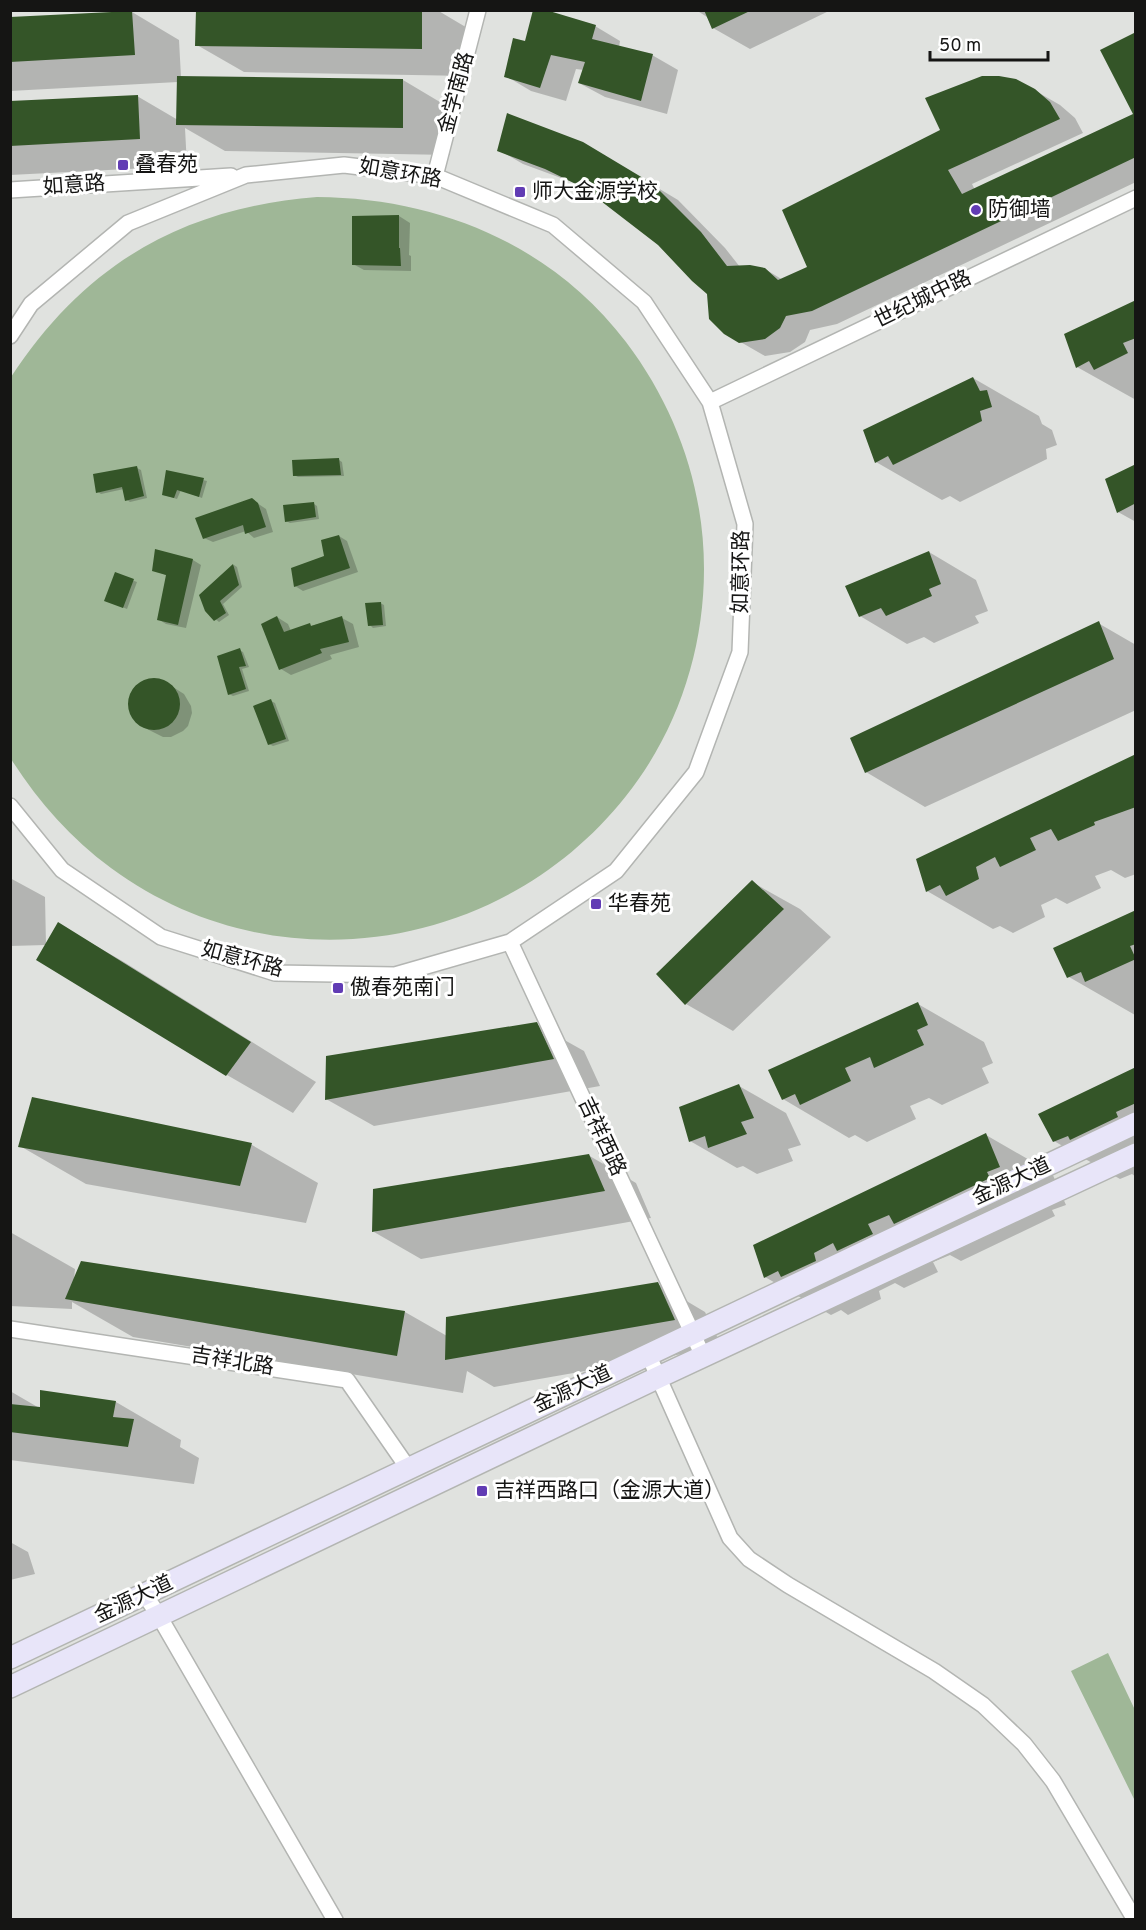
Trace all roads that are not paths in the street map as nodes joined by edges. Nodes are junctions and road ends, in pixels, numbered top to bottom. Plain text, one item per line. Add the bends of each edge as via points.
1 (478, 10) edge
2 (246, 175) junction
3 (435, 176) junction
4 (10, 190) edge
5 (1136, 198) edge
6 (10, 336) edge
7 (710, 402) junction
8 (10, 806) edge
9 (510, 942) junction
10 (1136, 1123) edge
11 (1136, 1154) edge
12 (10, 1329) edge
13 (692, 1333) junction
14 (648, 1354) junction
15 (703, 1356) junction
16 (659, 1377) junction
17 (408, 1468) junction
18 (144, 1595) junction
19 (159, 1616) junction
20 (10, 1658) edge
21 (10, 1687) edge
22 (335, 1920) edge
23 (1134, 1920) edge

1 - 3 street, 金学南路
2 - 3 street, 如意环路 via 344,165
2 - 4 street, 如意路
2 - 6 street, 如意环路 via 128,223 31,304
3 - 7 street, 如意环路 via 553,225 645,302
5 - 7 street, 世纪城中路
7 - 9 street, 如意环路 via 745,524 740,652 696,772 616,871
8 - 9 street, 如意环路 via 62,870 161,938 275,974 395,975
9 - 13 street, 吉祥西路
10 - 13 street, 金源大道
11 - 15 street, 金源大道
12 - 17 street, 吉祥北路 via 347,1380
13 - 14 street, 金源大道
13 - 15 street, 吉祥西路
14 - 16 street
14 - 17 street, 金源大道
15 - 16 street, 金源大道
16 - 19 street, 金源大道
16 - 23 street via 730,1538 749,1559 788,1585 934,1671 983,1705 1023,1744 1053,1781
17 - 18 street, 金源大道
18 - 19 street
18 - 20 street, 金源大道
19 - 21 street, 金源大道
19 - 22 street

